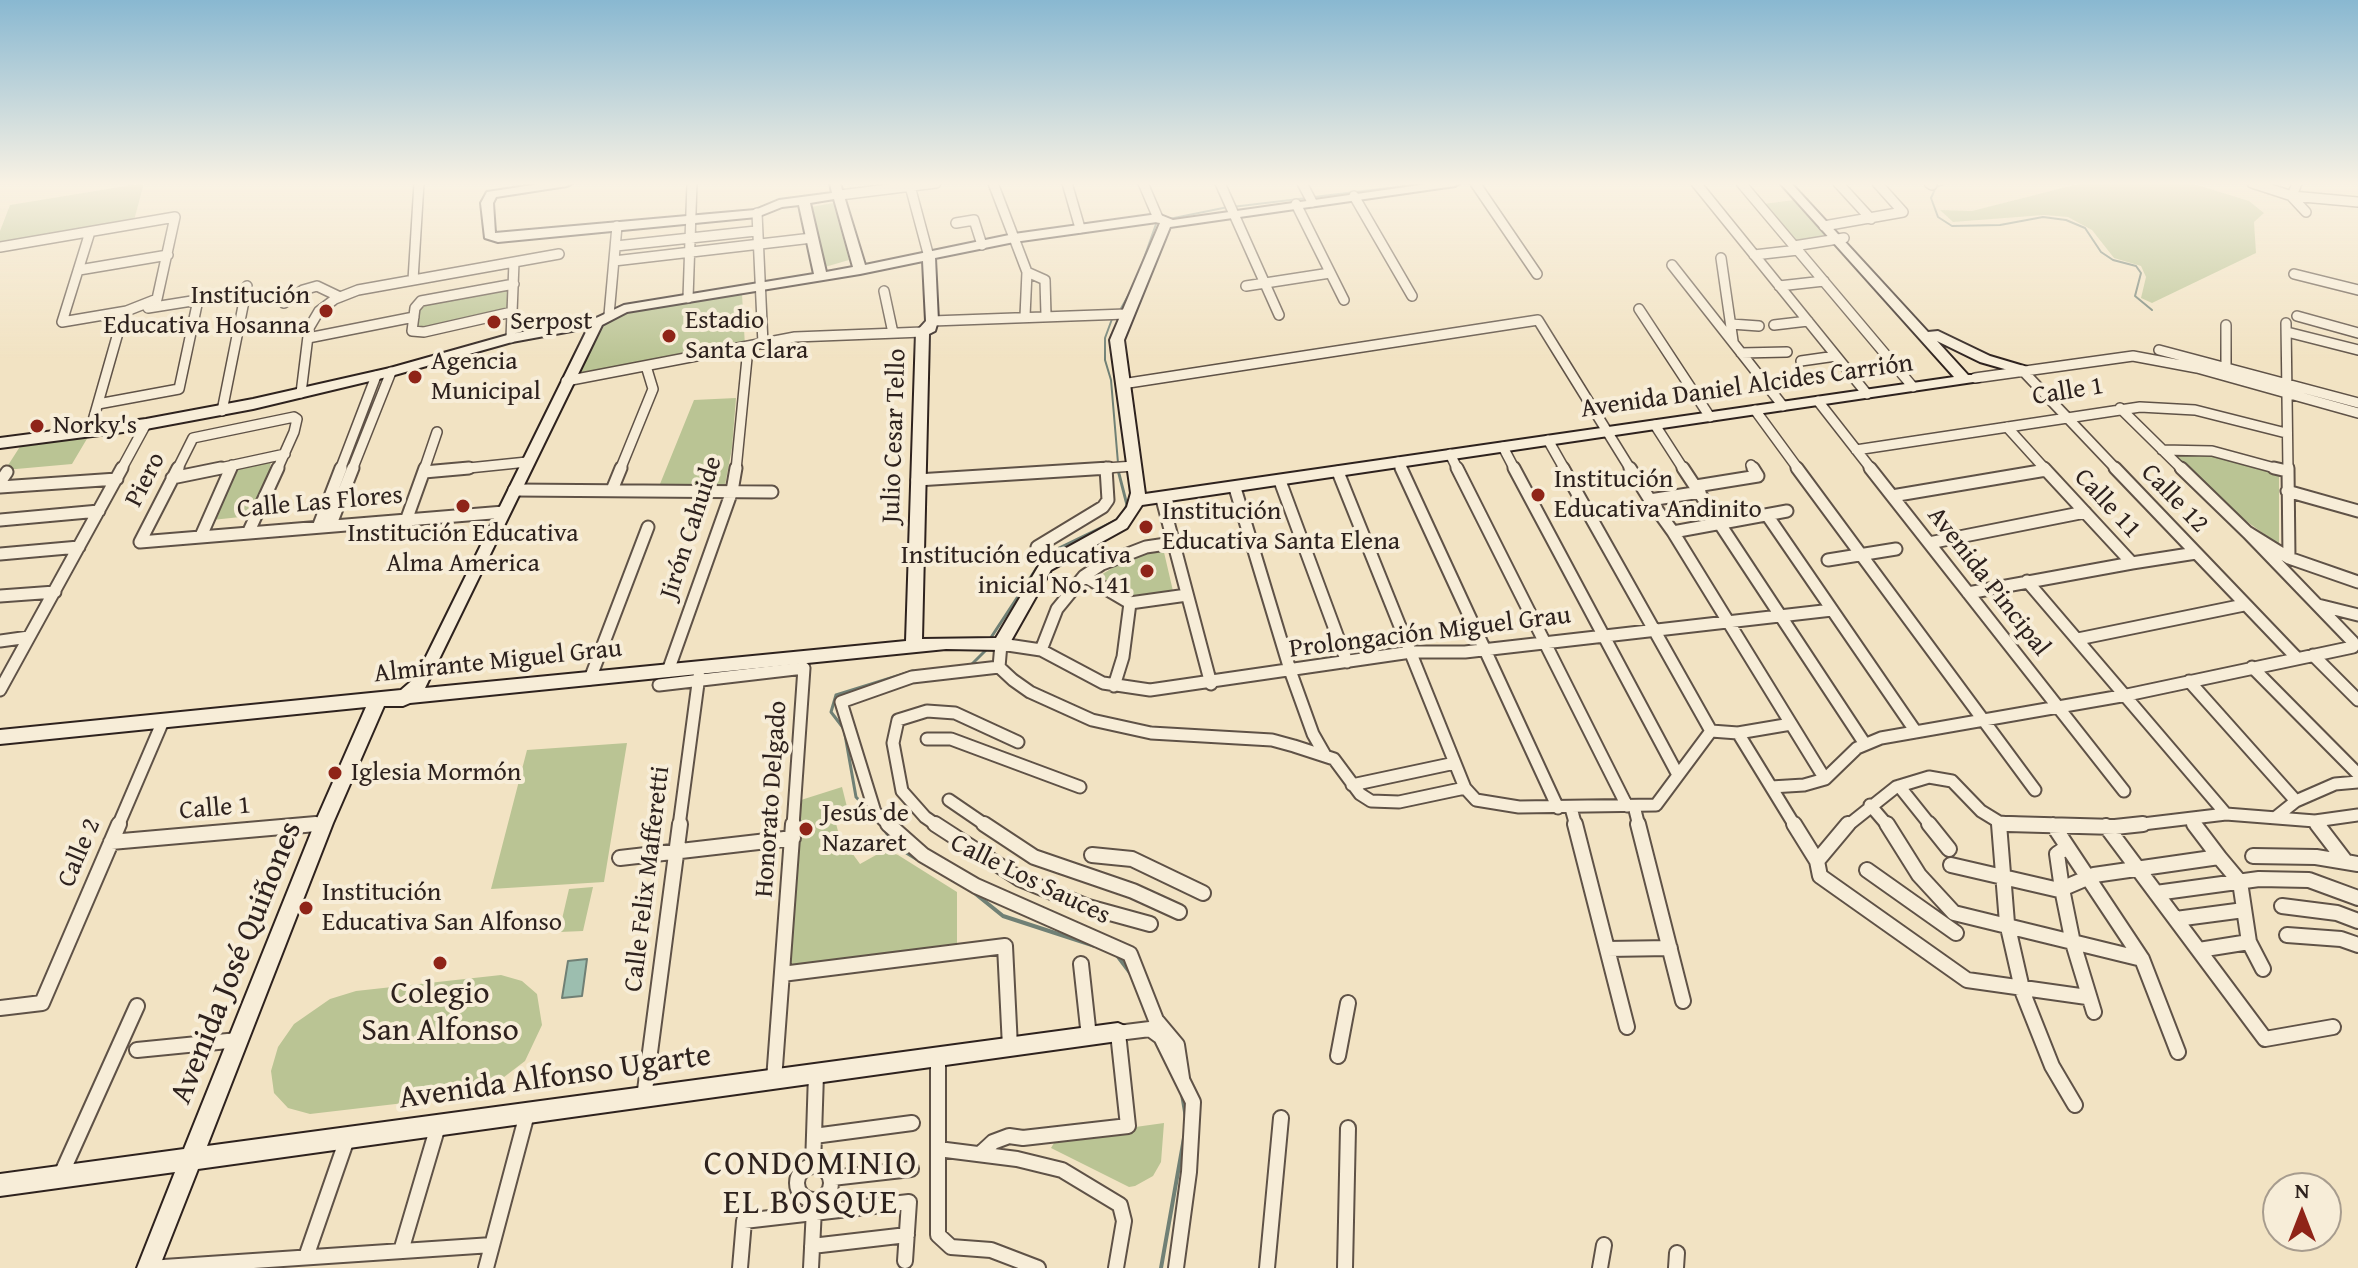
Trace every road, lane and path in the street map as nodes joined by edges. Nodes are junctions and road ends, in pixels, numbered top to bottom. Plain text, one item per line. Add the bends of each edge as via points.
1 (29, 242) edge
2 (87, 242) edge
3 (170, 242) edge
4 (415, 242) edge
5 (616, 242) edge
6 (647, 242) edge
7 (690, 242) edge
8 (779, 242) edge
9 (813, 242) edge
10 (852, 242) edge
11 (925, 242) edge
12 (995, 242) edge
13 (1016, 242) edge
14 (1154, 242) edge
15 (1246, 242) edge
16 (1315, 242) edge
17 (1381, 242) edge
18 (1515, 242) edge
19 (1744, 242) edge
20 (1791, 242) edge
21 (1842, 242) edge
22 (1843, 242) joint
23 (756, 245) junction
24 (982, 245) joint
25 (616, 246) junction
26 (0, 247) edge
27 (1796, 248) junction
28 (689, 252) junction
29 (559, 254) dead end
30 (168, 255) junction
31 (1754, 255) junction
32 (929, 257) junction
33 (1721, 258) dead end
34 (614, 261) junction
35 (514, 262) junction
36 (1672, 265) dead end
37 (79, 270) junction
38 (860, 270) junction
39 (1027, 272) junction
40 (1330, 273) junction
41 (1537, 274) dead end
42 (2294, 274) dead end
43 (821, 275) junction
44 (413, 280) junction
45 (1824, 281) junction
46 (514, 284) junction
47 (1265, 284) junction
48 (247, 286) dead end
49 (758, 286) junction
50 (1246, 286) dead end
51 (1779, 286) junction
52 (2358, 290) edge
53 (884, 291) dead end
54 (1412, 296) dead end
55 (340, 297) junction
56 (688, 298) junction
57 (1344, 300) dead end
58 (284, 303) dead end
59 (1639, 309) dead end
60 (124, 312) junction
61 (512, 312) junction
62 (1126, 314) junction
63 (1046, 315) junction
64 (1279, 315) dead end
65 (1025, 316) junction
66 (2297, 316) dead end
67 (414, 317) junction
68 (603, 318) junction
69 (1808, 321) junction
70 (1731, 324) junction
71 (1774, 325) dead end
72 (2226, 325) dead end
73 (1759, 326) dead end
74 (927, 327) junction
75 (893, 333) junction
76 (2358, 333) edge
77 (1933, 334) junction
78 (308, 338) junction
79 (511, 338) junction
80 (763, 344) junction
81 (1734, 344) junction
82 (748, 348) junction
83 (2159, 350) dead end
84 (2358, 350) edge
85 (1787, 352) dead end
86 (1741, 353) junction
87 (1836, 356) junction
88 (1801, 361) dead end
89 (646, 366) junction
90 (2226, 366) junction
91 (2022, 370) junction
92 (391, 372) junction
93 (376, 376) junction
94 (1970, 379) junction
95 (566, 381) junction
96 (1122, 384) junction
97 (1913, 387) junction
98 (2287, 389) junction
99 (301, 393) junction
100 (1867, 394) junction
101 (1818, 401) junction
102 (2358, 403) edge
103 (98, 404) junction
104 (1783, 406) junction
105 (2120, 408) junction
106 (1755, 410) junction
107 (222, 411) junction
108 (2358, 414) edge
109 (1710, 417) junction
110 (2067, 417) junction
111 (146, 424) junction
112 (1655, 425) junction
113 (2007, 427) junction
114 (90, 431) junction
115 (437, 432) dead end
116 (1606, 432) junction
117 (2286, 433) junction
118 (1548, 440) junction
119 (0, 443) edge
120 (1503, 447) junction
121 (1856, 450) junction
122 (2162, 450) junction
123 (285, 454) junction
124 (1450, 454) junction
125 (527, 462) junction
126 (1398, 462) junction
127 (232, 465) junction
128 (1751, 465) dead end
129 (1134, 466) junction
130 (1106, 468) junction
131 (2046, 470) junction
132 (2287, 471) junction
133 (7, 472) dead end
134 (424, 472) junction
135 (1338, 472) junction
136 (172, 478) junction
137 (117, 479) junction
138 (917, 480) junction
139 (1280, 481) junction
140 (0, 485) edge
141 (1235, 488) junction
142 (1698, 489) junction
143 (514, 490) junction
144 (612, 490) junction
145 (732, 491) junction
146 (2287, 491) junction
147 (772, 492) dead end
148 (1892, 496) junction
149 (1162, 499) junction
150 (1138, 500) junction
151 (1650, 500) junction
152 (99, 511) junction
153 (1787, 511) dead end
154 (2358, 511) edge
155 (504, 512) junction
156 (2085, 512) junction
157 (1767, 515) junction
158 (407, 518) junction
159 (0, 520) edge
160 (325, 524) junction
161 (1722, 524) junction
162 (648, 527) dead end
163 (249, 531) junction
164 (1673, 532) junction
165 (2247, 532) junction
166 (201, 536) junction
167 (140, 542) joint
168 (1173, 543) junction
169 (1929, 543) junction
170 (79, 547) junction
171 (1037, 547) dead end
172 (1896, 549) dead end
173 (2196, 553) junction
174 (0, 554) edge
175 (1861, 554) junction
176 (2289, 558) junction
177 (1828, 560) dead end
178 (2132, 563) junction
179 (1084, 576) junction
180 (2027, 581) junction
181 (2358, 582) edge
182 (55, 592) junction
183 (1968, 593) junction
184 (1187, 595) junction
185 (0, 596) edge
186 (1130, 603) junction
187 (2244, 605) junction
188 (2318, 605) junction
189 (1832, 610) junction
190 (2358, 615) edge
191 (1781, 617) junction
192 (1727, 621) junction
193 (1653, 628) junction
194 (1603, 634) junction
195 (29, 637) junction
196 (2078, 639) junction
197 (0, 641) edge
198 (1543, 641) junction
199 (1001, 644) junction
200 (914, 646) junction
201 (1041, 650) junction
202 (1485, 650) junction
203 (1411, 652) junction
204 (2313, 655) junction
205 (2296, 657) junction
206 (1347, 662) junction
207 (999, 667) junction
208 (2252, 667) junction
209 (1291, 673) junction
210 (699, 674) junction
211 (663, 678) junction
212 (590, 679) junction
213 (2189, 681) junction
214 (1211, 684) junction
215 (1114, 686) junction
216 (1, 689) edge
217 (2127, 695) junction
218 (405, 698) junction
219 (378, 700) junction
220 (2358, 700) edge
221 (2057, 706) junction
222 (1984, 720) junction
223 (163, 721) junction
224 (366, 724) junction
225 (1791, 724) junction
226 (1711, 731) junction
227 (1916, 732) junction
228 (1738, 733) junction
229 (0, 737) edge
230 (927, 739) dead end
231 (1018, 742) dead end
232 (1865, 744) junction
233 (1325, 755) junction
234 (1455, 763) junction
235 (2358, 774) edge
236 (1678, 775) junction
237 (1825, 779) junction
238 (2358, 782) edge
239 (1352, 785) junction
240 (1899, 786) junction
241 (1080, 787) dead end
242 (1771, 787) junction
243 (1465, 788) junction
244 (2035, 790) dead end
245 (2124, 791) dead end
246 (949, 800) dead end
247 (2296, 801) junction
248 (1870, 805) junction
249 (1631, 806) junction
250 (1564, 808) junction
251 (2226, 814) junction
252 (2358, 815) edge
253 (2276, 817) junction
254 (2191, 819) junction
255 (2315, 821) junction
256 (1999, 822) junction
257 (324, 823) junction
258 (2053, 825) junction
259 (2106, 826) junction
260 (793, 838) junction
261 (111, 842) junction
262 (2067, 847) junction
263 (1949, 849) dead end
264 (675, 853) junction
265 (1092, 855) dead end
266 (2253, 856) dead end
267 (2219, 857) junction
268 (620, 858) dead end
269 (1817, 861) junction
270 (2352, 863) edge
271 (1951, 865) dead end
272 (2138, 869) junction
273 (1867, 870) dead end
274 (2087, 877) junction
275 (2003, 878) junction
276 (2240, 882) junction
277 (2062, 889) junction
278 (1203, 893) dead end
279 (2156, 893) junction
280 (2358, 898) edge
281 (2282, 906) dead end
282 (2244, 910) junction
283 (1179, 912) dead end
284 (2176, 919) junction
285 (2358, 921) edge
286 (2007, 923) junction
287 (1150, 924) dead end
288 (1956, 933) dead end
289 (2287, 935) dead end
290 (2249, 942) junction
291 (2073, 943) junction
292 (2358, 945) edge
293 (1670, 948) junction
294 (1607, 949) junction
295 (2199, 950) junction
296 (2142, 959) junction
297 (1081, 964) dead end
298 (2263, 969) dead end
299 (782, 974) junction
300 (2021, 988) junction
301 (2087, 997) junction
302 (1683, 1001) dead end
303 (1348, 1003) dead end
304 (137, 1006) dead end
305 (0, 1008) edge
306 (2094, 1012) dead end
307 (1627, 1027) dead end
308 (2333, 1027) dead end
309 (1118, 1033) junction
310 (1089, 1037) junction
311 (238, 1040) junction
312 (1010, 1047) junction
313 (137, 1050) dead end
314 (2178, 1052) dead end
315 (1338, 1056) dead end
316 (938, 1057) junction
317 (816, 1074) junction
318 (1182, 1078) junction
319 (774, 1080) junction
320 (644, 1098) junction
321 (2075, 1105) dead end
322 (527, 1114) junction
323 (1281, 1118) dead end
324 (912, 1123) dead end
325 (438, 1126) junction
326 (1348, 1128) dead end
327 (814, 1136) junction
328 (347, 1139) junction
329 (938, 1149) junction
330 (980, 1154) junction
331 (191, 1160) junction
332 (813, 1166) junction
333 (911, 1169) dead end
334 (59, 1177) junction
335 (832, 1178) junction
336 (0, 1185) edge
337 (814, 1207) junction
338 (907, 1235) junction
339 (492, 1245) junction
340 (1604, 1245) dead end
341 (812, 1246) junction
342 (401, 1251) junction
343 (306, 1257) junction
344 (905, 1261) dead end
345 (240, 1265) edge
346 (148, 1268) edge
347 (486, 1268) edge
348 (740, 1268) edge
349 (811, 1268) edge
350 (1038, 1268) edge
351 (1116, 1268) edge
352 (1176, 1268) edge
353 (1267, 1268) edge
354 (1345, 1268) edge
355 (1600, 1268) edge

1 - 26 street
2 - 37 street
3 - 30 street
4 - 44 street
5 - 25 street
6 - 25 street
7 - 28 street
8 - 23 street
9 - 43 street
10 - 38 street
11 - 32 street, Julio Cesar Tello
12 - 24 street
13 - 39 street
14 - 62 street
15 - 47 street
16 - 40 street
17 - 54 street
18 - 41 street
19 - 31 street
20 - 27 street
21 - 27 street
22 - 77 street
22 - 94 street
23 - 28 street
23 - 49 street
24 - 32 street
25 - 34 street
27 - 31 street
27 - 45 street
28 - 34 street
28 - 56 street
29 - 35 street
30 - 37 street
30 - 60 street via 157,299
31 - 51 street
32 - 38 street
32 - 74 street, Julio Cesar Tello
33 - 70 street
34 - 68 street
35 - 44 street
35 - 46 street
36 - 81 street
37 - 60 street via 62,322
38 - 43 street
39 - 63 street via 1045,280
39 - 65 street
40 - 47 street
40 - 57 street
42 - 52 street
43 - 49 street
44 - 55 street
45 - 51 street
45 - 97 street
46 - 61 street
46 - 67 street via 421,301
47 - 50 street
47 - 64 street
48 - 107 street
49 - 56 street
49 - 80 street
51 - 69 street
53 - 75 street
55 - 58 street via 317,286
55 - 78 street via 319,311
56 - 68 street
59 - 109 street
60 - 103 street
60 - 103 street via 198,300 179,389
61 - 67 street via 418,333 412,331
61 - 79 street
62 - 63 street
62 - 96 street via 1117,340
63 - 65 street
65 - 74 street
66 - 76 street
67 - 78 street
68 - 79 street
68 - 95 street
69 - 71 street
69 - 87 street
70 - 73 street
70 - 81 street
72 - 90 street
74 - 75 street
74 - 138 street, Julio Cesar Tello
75 - 80 street via 795,337
77 - 91 street
77 - 94 street
78 - 99 street
79 - 92 street
80 - 82 street
81 - 86 street
82 - 89 street
82 - 145 street, Jirón Cahuide
83 - 90 street, Avenida Daniel Alcides Carrión
84 - 98 street via 2286,328
85 - 86 street
86 - 104 street
87 - 88 street
87 - 100 street
89 - 95 street
89 - 144 street via 653,389
90 - 98 street, Avenida Daniel Alcides Carrión
91 - 94 street, Avenida Daniel Alcides Carrión
91 - 98 street, Avenida Daniel Alcides Carrión via 2133,356
91 - 110 street, Calle 12
92 - 93 street
92 - 160 street
93 - 99 street
93 - 160 street
94 - 97 street, Avenida Daniel Alcides Carrión
95 - 125 street
96 - 116 street via 1538,320
96 - 129 street
97 - 100 street, Avenida Daniel Alcides Carrión
98 - 102 street, Avenida Daniel Alcides Carrión
98 - 108 street, Avenida Daniel Alcides Carrión
98 - 117 street
99 - 107 street
100 - 101 street, Avenida Daniel Alcides Carrión
101 - 104 street, Avenida Daniel Alcides Carrión
101 - 121 street, Avenida Pincipal
103 - 114 street
104 - 106 street, Avenida Daniel Alcides Carrión
105 - 110 street, Calle 1
105 - 117 street, Calle 1 via 2195,410
105 - 122 street
106 - 109 street, Avenida Daniel Alcides Carrión
106 - 175 street
107 - 111 street
109 - 112 street, Avenida Daniel Alcides Carrión
110 - 113 street, Calle 1
110 - 173 street, Calle 12
111 - 114 street
111 - 137 street
112 - 116 street, Avenida Daniel Alcides Carrión
112 - 142 street
113 - 121 street, Calle 1
113 - 131 street, Calle 11
114 - 119 street
115 - 134 street
116 - 118 street, Avenida Daniel Alcides Carrión
116 - 151 street
117 - 132 street
118 - 120 street, Avenida Daniel Alcides Carrión
118 - 193 street
120 - 124 street, Avenida Daniel Alcides Carrión
120 - 194 street
121 - 148 street, Avenida Pincipal
122 - 132 street via 2212,451
122 - 165 street
123 - 127 street
123 - 136 street, Piero via 297,419 193,438
123 - 163 street
124 - 126 street, Avenida Daniel Alcides Carrión
124 - 198 street
125 - 134 street
125 - 143 street
126 - 135 street, Avenida Daniel Alcides Carrión
126 - 202 street
127 - 136 street
127 - 166 street
128 - 142 street via 1758,476
129 - 130 street
129 - 150 street
130 - 138 street
130 - 171 street via 1108,500 1103,507
131 - 148 street
131 - 156 street, Calle 11
132 - 146 street
133 - 140 street
134 - 158 street
135 - 139 street, Avenida Daniel Alcides Carrión
135 - 203 street
136 - 167 street, Piero
137 - 140 street
137 - 152 street
138 - 200 street, Julio Cesar Tello
139 - 141 street, Avenida Daniel Alcides Carrión
139 - 206 street
141 - 149 street, Avenida Daniel Alcides Carrión
141 - 209 street
142 - 151 street
142 - 161 street
143 - 144 street
143 - 155 street
144 - 145 street
145 - 147 street
145 - 211 street, Jirón Cahuide
146 - 154 street
146 - 176 street
148 - 169 street, Avenida Pincipal
149 - 150 street, Avenida Daniel Alcides Carrión
149 - 168 street
150 - 199 street via 1122,524 1046,566
151 - 164 street
152 - 159 street
152 - 170 street
153 - 157 street
155 - 158 street, Calle Las Flores
155 - 218 street via 422,681
156 - 169 street
156 - 178 street, Calle 11
157 - 161 street
157 - 189 street
158 - 160 street, Calle Las Flores
160 - 163 street, Calle Las Flores
161 - 164 street
161 - 191 street
162 - 212 street
163 - 166 street, Calle Las Flores
164 - 192 street
165 - 176 street
165 - 188 street
166 - 167 street, Calle Las Flores
168 - 179 street via 1146,547
168 - 184 street
169 - 183 street, Avenida Pincipal
170 - 174 street
170 - 182 street
172 - 175 street
173 - 178 street, Calle 11
173 - 187 street, Calle 12
175 - 177 street
175 - 222 street
176 - 181 street
178 - 180 street
179 - 186 street
179 - 201 street via 1057,609
180 - 183 street
180 - 196 street
182 - 185 street
182 - 195 street
183 - 221 street, Avenida Pincipal
184 - 186 street
184 - 214 street
186 - 215 street
187 - 196 street
187 - 205 street, Calle 12
188 - 190 street
188 - 204 street via 2355,645
189 - 191 street, Prolongación Miguel Grau
189 - 227 street
191 - 192 street, Prolongación Miguel Grau
191 - 232 street
192 - 193 street, Prolongación Miguel Grau
192 - 225 street
193 - 194 street, Prolongación Miguel Grau
193 - 226 street
194 - 198 street, Prolongación Miguel Grau
194 - 236 street
195 - 197 street
195 - 216 street
196 - 217 street
198 - 202 street, Prolongación Miguel Grau
198 - 249 street
199 - 200 street, Almirante Miguel Grau
199 - 201 street, Prolongación Miguel Grau
199 - 207 street
200 - 210 street, Almirante Miguel Grau
201 - 215 street, Prolongación Miguel Grau
202 - 203 street, Prolongación Miguel Grau
202 - 250 street
203 - 206 street, Prolongación Miguel Grau
203 - 234 street
204 - 205 street
204 - 220 street
205 - 208 street
206 - 209 street, Prolongación Miguel Grau
207 - 233 street via 1030,692 1092,720 1165,734 1272,740
207 - 318 street, Calle Los Sauces via 912,677 841,702 875,812 923,855 976,886 1130,954 1156,1020 1177,1045
208 - 213 street
208 - 235 street
209 - 214 street, Prolongación Miguel Grau
209 - 233 street
210 - 211 street, Almirante Miguel Grau
210 - 260 street, Honorato Delgado via 804,668
210 - 264 street, Calle Felix Mafferetti
211 - 212 street, Almirante Miguel Grau
212 - 218 street, Almirante Miguel Grau
213 - 217 street
213 - 247 street
214 - 215 street, Prolongación Miguel Grau via 1150,690
217 - 221 street
217 - 251 street
218 - 219 street, Almirante Miguel Grau
218 - 224 street
219 - 223 street, Almirante Miguel Grau
219 - 224 street, Avenida José Quiñones
221 - 222 street
221 - 245 street, Avenida Pincipal
222 - 227 street
222 - 244 street
223 - 229 street, Almirante Miguel Grau
223 - 261 street, Calle 2
224 - 257 street, Avenida José Quiñones
225 - 228 street
225 - 237 street
226 - 228 street
226 - 236 street
227 - 232 street
228 - 242 street
230 - 241 street via 951,739
231 - 287 street via 955,713 906,716 898,720 893,743 902,791 925,817 1020,879 1088,907
232 - 237 street
233 - 239 street via 1343,767
234 - 239 street
234 - 243 street
236 - 249 street via 1660,803
237 - 242 street
238 - 247 street via 2335,784
239 - 243 street via 1371,801 1399,802
240 - 248 street
240 - 256 street via 1929,777 1952,781
240 - 263 street
242 - 269 street
243 - 250 street via 1476,800 1491,805
246 - 283 street via 1034,857
247 - 253 street
248 - 269 street
248 - 286 street via 1941,903 1954,913
249 - 250 street
249 - 293 street
250 - 294 street
251 - 253 street
251 - 254 street
252 - 255 street
253 - 255 street
254 - 259 street
254 - 267 street
255 - 270 street
256 - 258 street
256 - 275 street
257 - 261 street, Calle 1
257 - 311 street, Avenida José Quiñones
258 - 259 street
258 - 262 street
259 - 272 street
260 - 264 street
260 - 299 street, Honorato Delgado
261 - 305 street, Calle 2 via 42,1003
262 - 274 street
262 - 277 street via 2057,854
264 - 268 street
264 - 320 street, Calle Felix Mafferetti
265 - 278 street via 1132,859
266 - 270 street
267 - 272 street
267 - 276 street
269 - 300 street via 1820,876 1832,886 1967,980
271 - 275 street
272 - 274 street
272 - 279 street
273 - 288 street
274 - 277 street
274 - 296 street
275 - 277 street
275 - 286 street
276 - 279 street
276 - 280 street via 2309,880
276 - 282 street
277 - 291 street
279 - 284 street
281 - 285 street
282 - 284 street
282 - 290 street
284 - 295 street
286 - 291 street
286 - 300 street
289 - 292 street
290 - 295 street
290 - 298 street
291 - 296 street
291 - 301 street
293 - 294 street
293 - 302 street
294 - 307 street
295 - 308 street via 2265,1039
296 - 314 street
297 - 310 street
299 - 312 street via 1005,946
299 - 319 street, Honorato Delgado
300 - 301 street
300 - 321 street via 2040,1040
301 - 306 street
303 - 315 street
304 - 334 street
309 - 310 street, Avenida Alfonso Ugarte
309 - 318 street via 1150,1029 1161,1037
309 - 330 street via 1128,1126 1009,1136
310 - 312 street, Avenida Alfonso Ugarte
311 - 313 street
311 - 331 street, Avenida José Quiñones
312 - 316 street, Avenida Alfonso Ugarte
316 - 317 street, Avenida Alfonso Ugarte
316 - 329 street
317 - 319 street, Avenida Alfonso Ugarte
317 - 327 street
318 - 352 street via 1194,1115
319 - 320 street, Avenida Alfonso Ugarte
320 - 322 street, Avenida Alfonso Ugarte
322 - 325 street, Avenida Alfonso Ugarte
322 - 339 street
323 - 353 street
324 - 327 street
325 - 328 street, Avenida Alfonso Ugarte
325 - 342 street
326 - 354 street
327 - 332 street
328 - 331 street, Avenida Alfonso Ugarte
328 - 343 street
329 - 330 street
329 - 350 street via 942,1242 991,1250
330 - 351 street via 1062,1170 1120,1205 1124,1221
331 - 334 street, Avenida Alfonso Ugarte
331 - 346 street, Avenida José Quiñones
332 - 335 street via 823,1166
332 - 337 street via 799,1178 797,1189
333 - 335 street
334 - 336 street, Avenida Alfonso Ugarte
335 - 337 street
337 - 338 street via 909,1202
337 - 341 street
337 - 348 street via 744,1221
338 - 341 street
338 - 344 street
339 - 342 street
339 - 347 street
340 - 355 street
341 - 349 street
342 - 343 street
343 - 345 street
345 - 346 street

